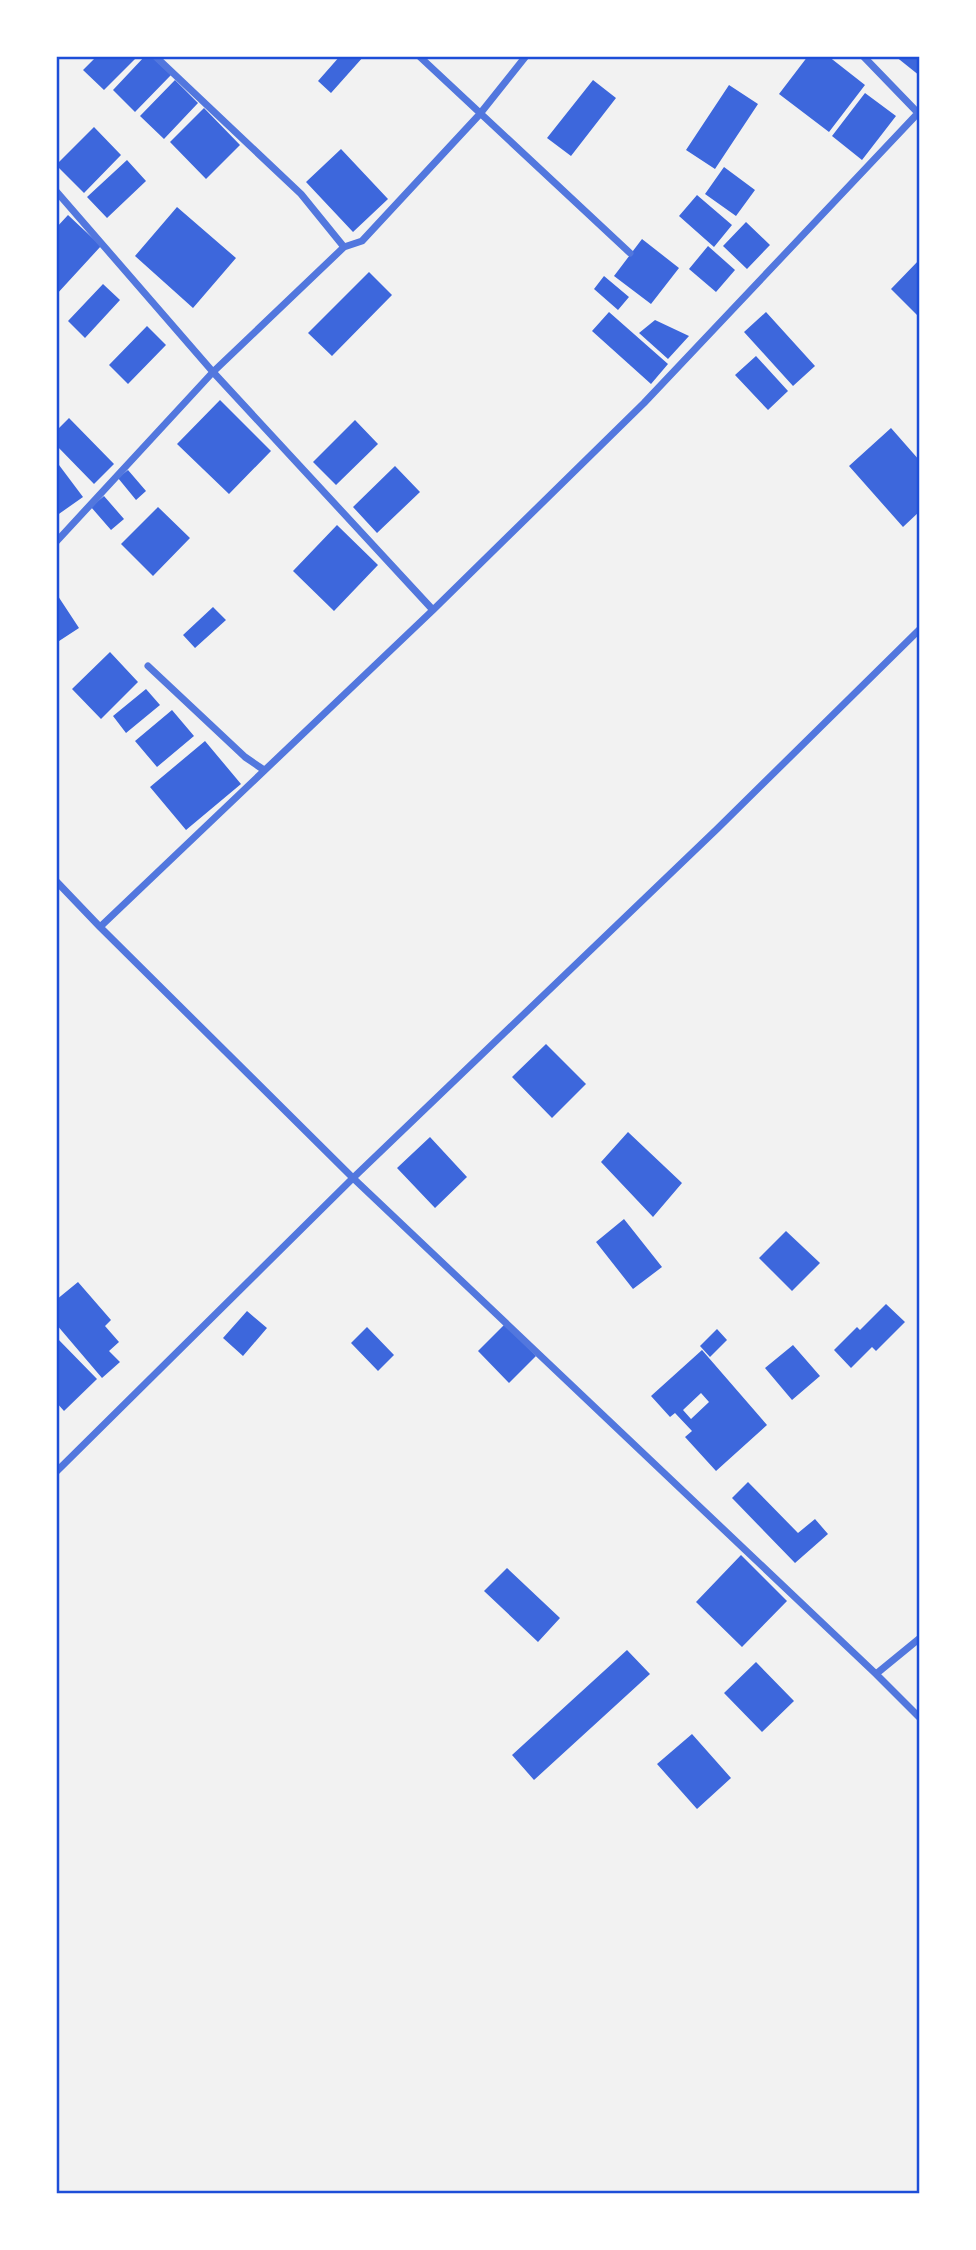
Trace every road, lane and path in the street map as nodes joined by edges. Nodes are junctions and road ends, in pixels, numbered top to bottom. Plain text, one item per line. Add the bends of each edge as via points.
1 (155, 56) edge
2 (419, 56) edge
3 (526, 56) edge
4 (863, 56) edge
5 (919, 113) edge
6 (479, 115) junction
7 (56, 191) edge
8 (344, 247) junction
9 (630, 253) dead end
10 (213, 372) junction
11 (56, 542) edge
12 (433, 610) junction
13 (920, 629) edge
14 (148, 666) dead end
15 (264, 770) junction
16 (56, 881) edge
17 (100, 926) junction
18 (353, 1178) junction
19 (56, 1472) edge
20 (920, 1638) edge
21 (876, 1674) junction
22 (920, 1718) edge

1 - 8 street via 301,194
2 - 6 street
3 - 6 street
4 - 5 street
5 - 12 street via 644,403
6 - 8 street via 362,241
6 - 9 street
7 - 10 street
8 - 10 street
10 - 11 street
10 - 12 street
12 - 15 street
13 - 18 street
14 - 15 street
15 - 17 street
16 - 17 street
17 - 18 street
18 - 19 street
18 - 21 street
20 - 21 street
21 - 22 street

